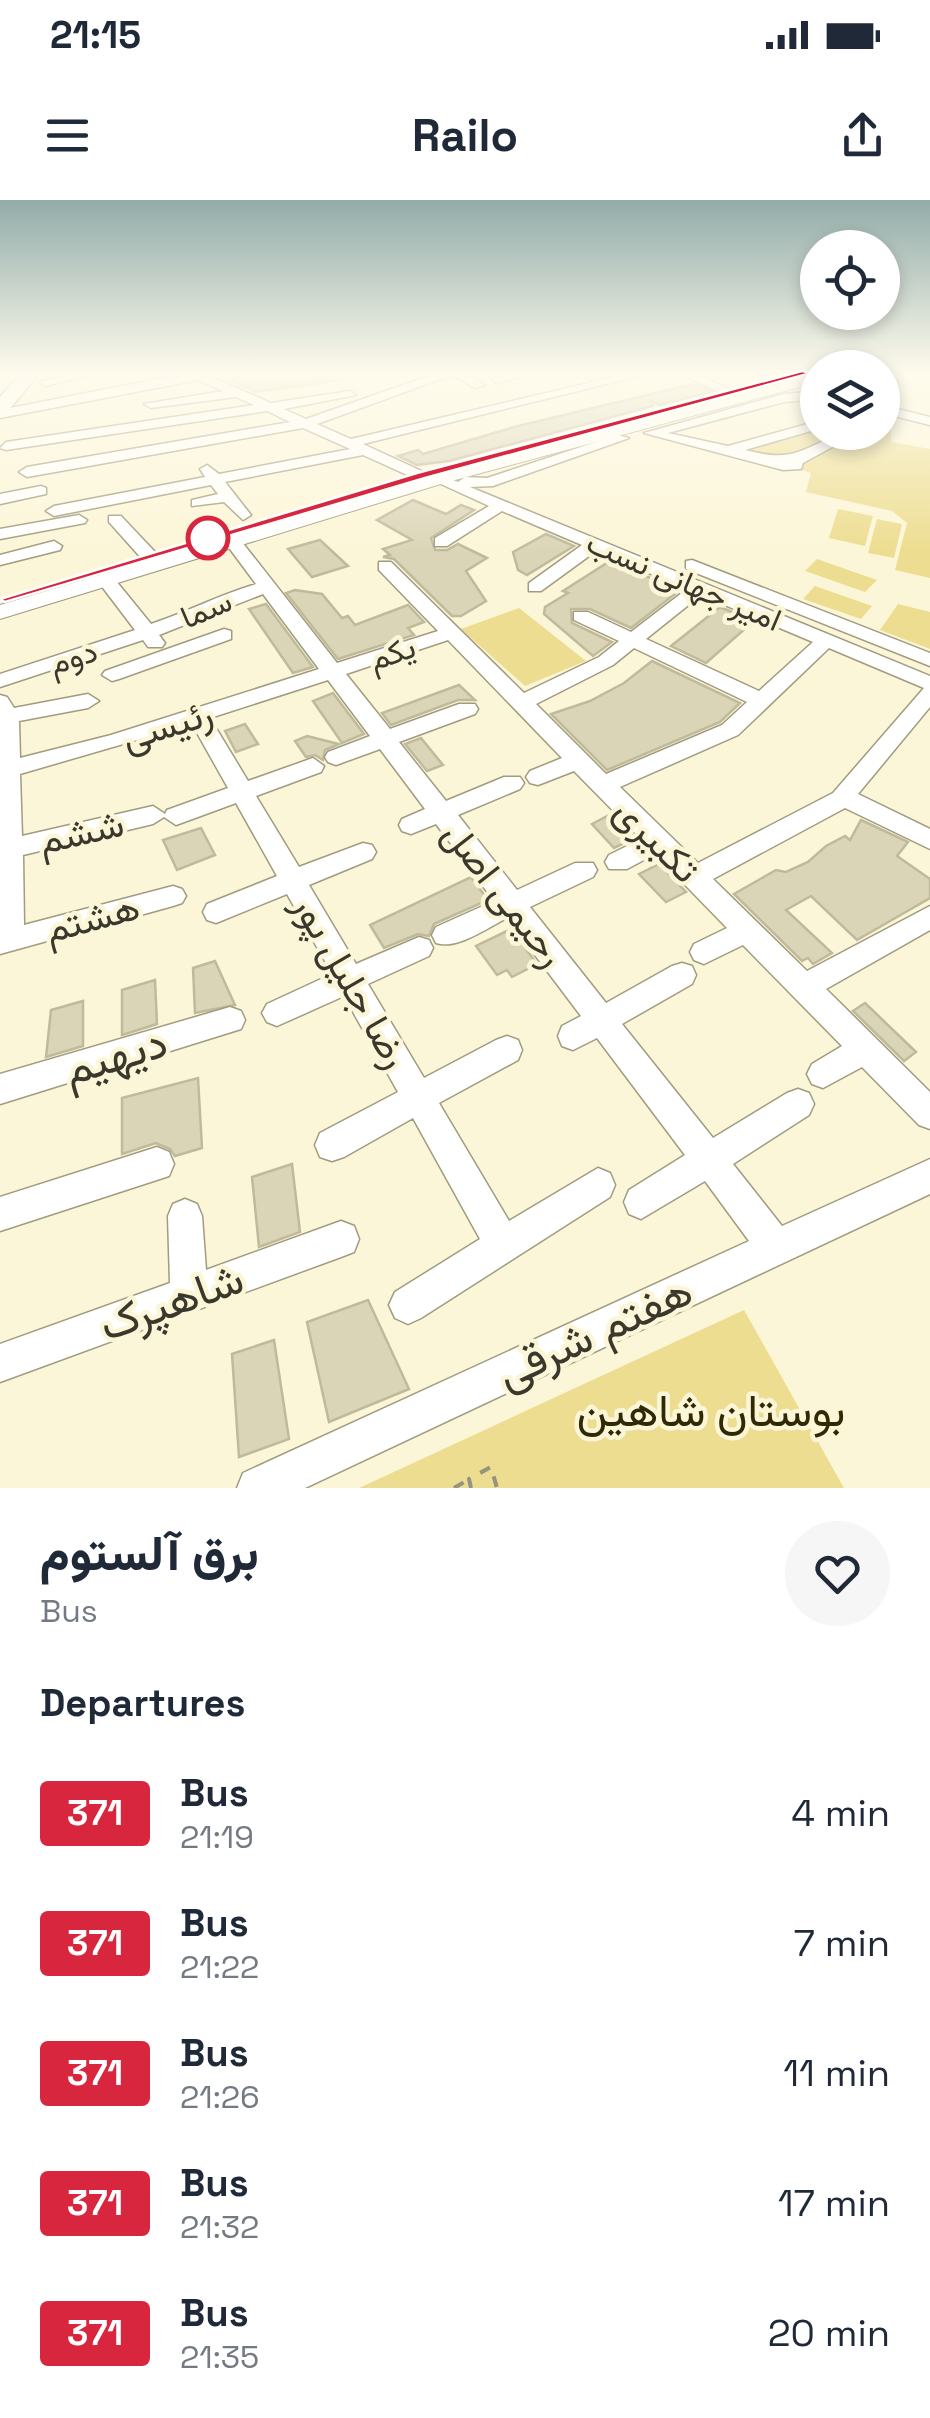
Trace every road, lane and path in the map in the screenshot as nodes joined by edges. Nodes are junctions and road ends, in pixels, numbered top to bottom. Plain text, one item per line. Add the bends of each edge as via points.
1 (181, 433) edge
2 (188, 433) edge
3 (330, 433) edge
4 (392, 433) edge
5 (587, 433) edge
6 (601, 433) edge
7 (651, 433) edge
8 (793, 433) edge
9 (178, 434) junction
10 (622, 438) dead end
11 (3, 443) edge
12 (351, 443) junction
13 (367, 450) junction
14 (815, 450) edge
15 (726, 452) junction
16 (208, 470) junction
17 (27, 472) junction
18 (429, 477) junction
19 (464, 482) junction
20 (41, 490) junction
21 (229, 496) junction
22 (0, 498) edge
23 (198, 503) dead end
24 (501, 505) junction
25 (243, 515) dead end
26 (57, 518) junction
27 (0, 534) edge
28 (232, 542) junction
29 (441, 542) dead end
30 (594, 544) junction
31 (54, 546) dead end
32 (148, 556) junction
33 (0, 560) edge
34 (384, 566) dead end
35 (106, 580) junction
36 (267, 587) junction
37 (535, 587) dead end
38 (700, 587) junction
39 (0, 600) edge
40 (0, 612) edge
41 (581, 616) dead end
42 (146, 632) junction
43 (451, 633) junction
44 (224, 635) dead end
45 (826, 640) junction
46 (632, 641) junction
47 (166, 656) junction
48 (930, 660) edge
49 (333, 673) junction
50 (112, 675) dead end
51 (0, 681) edge
52 (930, 683) edge
53 (930, 693) edge
54 (516, 698) junction
55 (762, 700) junction
56 (88, 701) dead end
57 (3, 712) edge
58 (198, 716) junction
59 (384, 739) junction
60 (578, 760) junction
61 (3, 770) edge
62 (538, 777) dead end
63 (512, 784) dead end
64 (602, 785) junction
65 (242, 792) junction
66 (844, 796) junction
67 (441, 812) junction
68 (410, 826) dead end
69 (930, 840) edge
70 (658, 842) junction
71 (4, 849) edge
72 (363, 852) dead end
73 (618, 862) dead end
74 (584, 870) dead end
75 (694, 877) junction
76 (292, 879) junction
77 (173, 896) dead end
78 (512, 904) junction
79 (216, 912) dead end
80 (930, 917) edge
81 (747, 930) junction
82 (446, 935) dead end
83 (5, 941) edge
84 (419, 948) dead end
85 (704, 952) dead end
86 (682, 975) dead end
87 (350, 980) junction
88 (804, 987) junction
89 (278, 1013) dead end
90 (230, 1020) dead end
91 (601, 1020) junction
92 (573, 1036) dead end
93 (865, 1049) junction
94 (507, 1050) dead end
95 (823, 1074) dead end
96 (0, 1089) edge
97 (419, 1099) junction
98 (798, 1104) dead end
99 (930, 1114) edge
100 (332, 1145) dead end
101 (709, 1160) junction
102 (157, 1164) dead end
103 (930, 1176) edge
104 (598, 1185) dead end
105 (641, 1202) dead end
106 (0, 1214) edge
107 (185, 1216) dead end
108 (342, 1240) dead end
109 (504, 1246) junction
110 (776, 1246) junction
111 (189, 1294) junction
112 (408, 1306) dead end
113 (0, 1363) edge
114 (468, 1479) junction
115 (258, 1488) edge
116 (454, 1488) edge
117 (471, 1488) edge
118 (497, 1488) edge

1 - 9 street
2 - 9 street
3 - 12 street, امیر جهانی نسب
4 - 12 street
5 - 18 main road
6 - 18 main road
7 - 15 street
8 - 15 street
9 - 11 street
9 - 16 street
9 - 17 street
10 - 19 street via 488,483
11 - 17 street
12 - 13 street, امیر جهانی نسب
13 - 16 street
13 - 18 street, امیر جهانی نسب
14 - 15 street via 777,462
16 - 21 street
16 - 26 street
17 - 20 street
18 - 19 street
18 - 24 street, امیر جهانی نسب
18 - 28 main road
18 - 32 main road
19 - 48 street via 508,493
20 - 22 street
20 - 26 street
21 - 23 street
21 - 25 street
24 - 29 street
24 - 30 street, امیر جهانی نسب
26 - 27 street
26 - 32 street via 108,518
28 - 35 main road
28 - 36 street, رحیمی اصل
30 - 37 street
30 - 38 street, امیر جهانی نسب
31 - 33 street
32 - 39 main road
34 - 43 street, تکبیری
35 - 40 main road
35 - 42 street
36 - 42 street, سما
36 - 49 street, رحیمی اصل
38 - 45 street, امیر جهانی نسب
38 - 46 street, ششم
41 - 46 street
42 - 47 street
42 - 51 street, دوم
43 - 49 street, یکم
43 - 54 street, تکبیری
44 - 47 street
45 - 52 street, امیر جهانی نسب
45 - 55 street
46 - 54 street, ششم via 593,669
46 - 55 street
47 - 50 street
49 - 58 street, رئیسی
49 - 59 street, رحیمی اصل
53 - 66 street
54 - 59 street, ششم
54 - 60 street, تکبیری
55 - 64 street via 722,734
56 - 57 street
57 - 61 street
58 - 61 street, رئیسی
58 - 65 street, رضا جلیل پور
59 - 65 street, ششم
59 - 67 street, رحیمی اصل
60 - 62 street
60 - 64 street, تکبیری
61 - 71 street
63 - 67 street
64 - 70 street, تکبیری
65 - 71 street, ششم
65 - 76 street, رضا جلیل پور
66 - 69 street
66 - 75 street
67 - 68 street
67 - 78 street, رحیمی اصل
70 - 73 street
70 - 75 street, تکبیری
71 - 83 street
72 - 76 street
74 - 78 street
75 - 81 street, تکبیری
76 - 79 street
76 - 87 street, رضا جلیل پور
77 - 83 street, هشتم
78 - 82 street
78 - 91 street, رحیمی اصل
80 - 88 street
81 - 85 street
81 - 88 street, تکبیری
84 - 87 street
86 - 91 street
87 - 89 street
87 - 97 street, رضا جلیل پور
88 - 93 street, تکبیری
90 - 96 street, دیهیم
91 - 92 street
91 - 101 street, رحیمی اصل
93 - 95 street
93 - 99 street, تکبیری
94 - 97 street
97 - 100 street
97 - 109 street, رضا جلیل پور
98 - 101 street
101 - 105 street
101 - 110 street, رحیمی اصل
102 - 106 street
103 - 110 street, هفتم شرقی
104 - 109 street
107 - 111 street
108 - 111 street, شاهپرک
109 - 112 street
110 - 115 street, هفتم شرقی
111 - 113 street, شاهپرک
114 - 116 path
114 - 117 path
114 - 118 path via 490,1467

